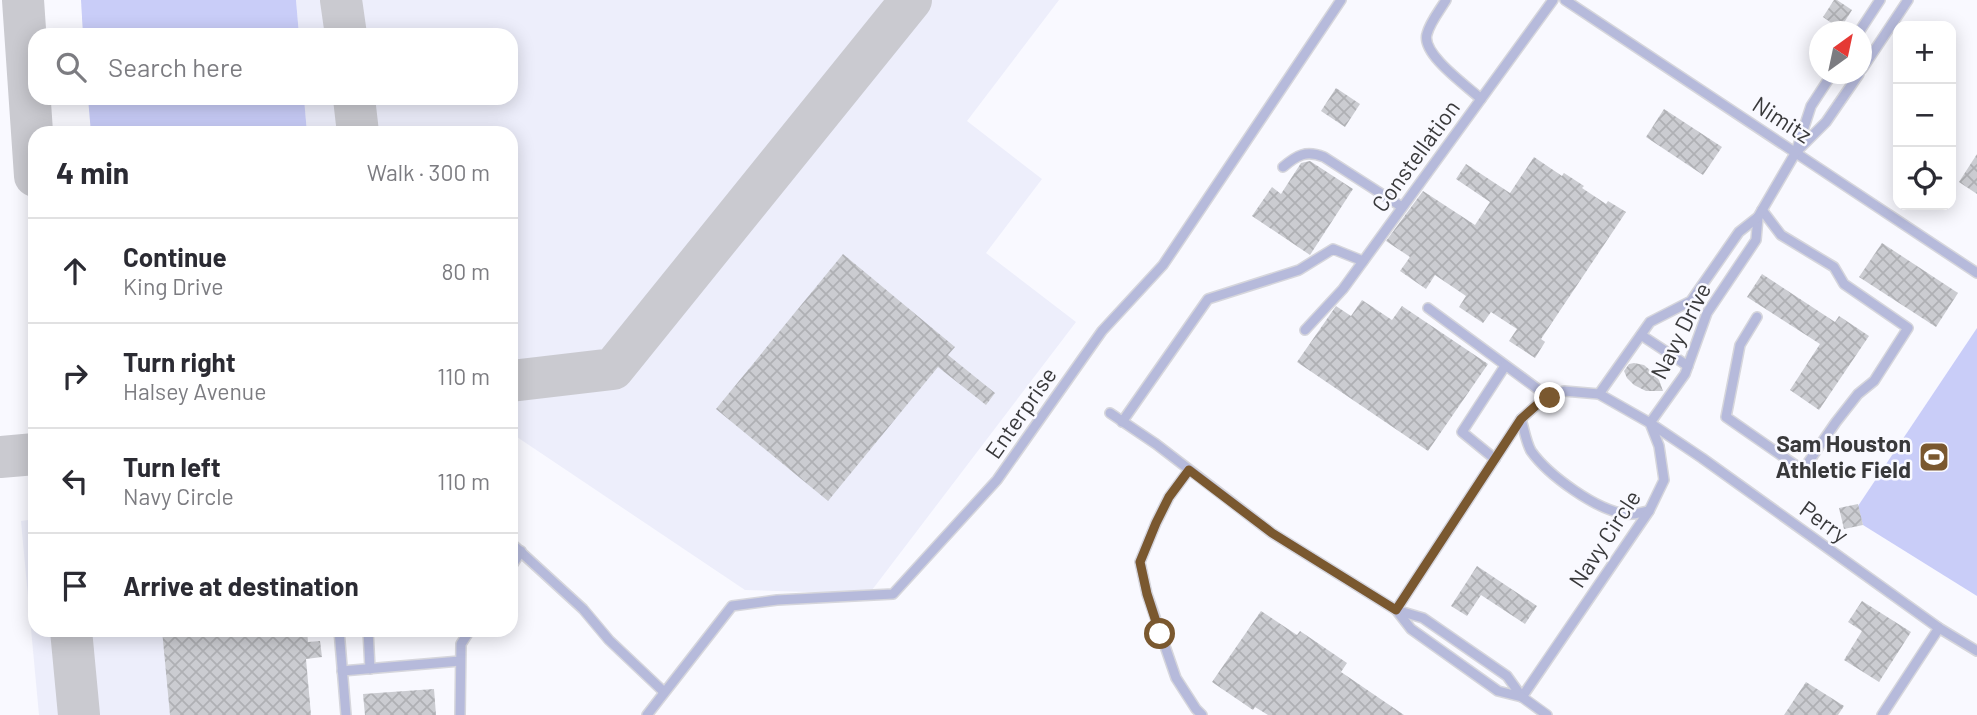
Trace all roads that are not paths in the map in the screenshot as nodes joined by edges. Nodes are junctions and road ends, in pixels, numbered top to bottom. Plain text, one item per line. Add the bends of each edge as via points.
1 (1341, 0) edge
2 (1446, 0) edge
3 (1553, 0) edge
4 (1565, 0) edge
5 (1880, 0) edge
6 (1908, 0) edge
7 (1866, 21) edge
8 (1872, 54) edge
9 (1825, 84) edge
10 (1852, 84) edge
11 (1481, 99) junction
12 (1796, 152) junction
13 (1283, 167) dead end
14 (1402, 207) junction
15 (1760, 214) junction
16 (1363, 261) junction
17 (1977, 273) edge
18 (1428, 308) dead end
19 (1757, 317) dead end
20 (1305, 330) dead end
21 (1641, 335) junction
22 (1505, 366) junction
23 (1688, 366) junction
24 (1599, 394) junction
25 (1550, 398) junction
26 (1110, 413) dead end
27 (1521, 419) junction
28 (1122, 422) junction
29 (1650, 424) junction
30 (1495, 459) junction
31 (1189, 470) junction
32 (1649, 511) junction
33 (518, 549) edge
34 (521, 551) junction
35 (518, 556) edge
36 (1396, 610) junction
37 (1939, 628) junction
38 (340, 637) edge
39 (368, 637) edge
40 (463, 637) edge
41 (1465, 647) junction
42 (1977, 651) edge
43 (460, 661) junction
44 (1456, 661) junction
45 (370, 669) junction
46 (342, 671) junction
47 (664, 692) junction
48 (1522, 698) junction
49 (345, 715) edge
50 (460, 715) edge
51 (647, 715) edge
52 (1202, 715) edge
53 (1548, 715) edge
54 (1882, 715) edge

1 - 47 lane, Enterprise via 1164,265 1102,331 997,480 893,594 732,606
2 - 11 lane via 1427,33 1427,46
3 - 11 lane, Constellation
4 - 12 lane, Nimitz
5 - 7 lane
6 - 8 lane, Navy Drive
9 - 12 lane, Navy Drive via 1811,106
10 - 12 lane, Navy Drive via 1826,122
11 - 14 lane, Constellation
12 - 15 lane, Navy Drive
12 - 17 lane, Nimitz
13 - 14 lane via 1295,157 1312,153 1324,157
14 - 16 lane, Constellation
15 - 19 lane via 1781,235 1834,267 1844,284 1908,328 1874,381 1858,394 1805,467 1798,467 1726,417 1740,345
15 - 21 lane, Navy Drive via 1739,232 1691,301 1650,322
15 - 23 lane, Navy Drive via 1756,240 1707,313
16 - 20 lane, Constellation
16 - 28 lane via 1333,249 1299,270 1208,299
18 - 22 lane
21 - 23 lane
21 - 24 lane, Navy Drive
22 - 25 lane
22 - 30 lane via 1462,432
23 - 29 lane, Navy Drive
24 - 25 lane via 1564,391
24 - 29 lane
25 - 27 lane
26 - 28 lane
27 - 30 lane
27 - 32 lane via 1530,449 1580,493 1629,514
28 - 31 lane
29 - 32 lane, Navy Circle via 1664,480
29 - 37 lane, Perry
30 - 36 lane
31 - 36 lane via 1272,533
31 - 52 lane via 1169,497 1140,562 1176,678
32 - 48 lane, Navy Circle
33 - 34 lane
34 - 35 lane
34 - 47 lane
36 - 41 lane via 1423,618
36 - 44 lane via 1412,629
37 - 42 lane, Perry
37 - 54 lane
38 - 46 lane
39 - 45 lane
40 - 43 lane
41 - 44 lane
41 - 48 lane via 1507,676
43 - 45 lane
43 - 50 lane
44 - 48 lane via 1498,691
45 - 46 lane
46 - 49 lane
47 - 51 lane, Enterprise
48 - 53 lane

